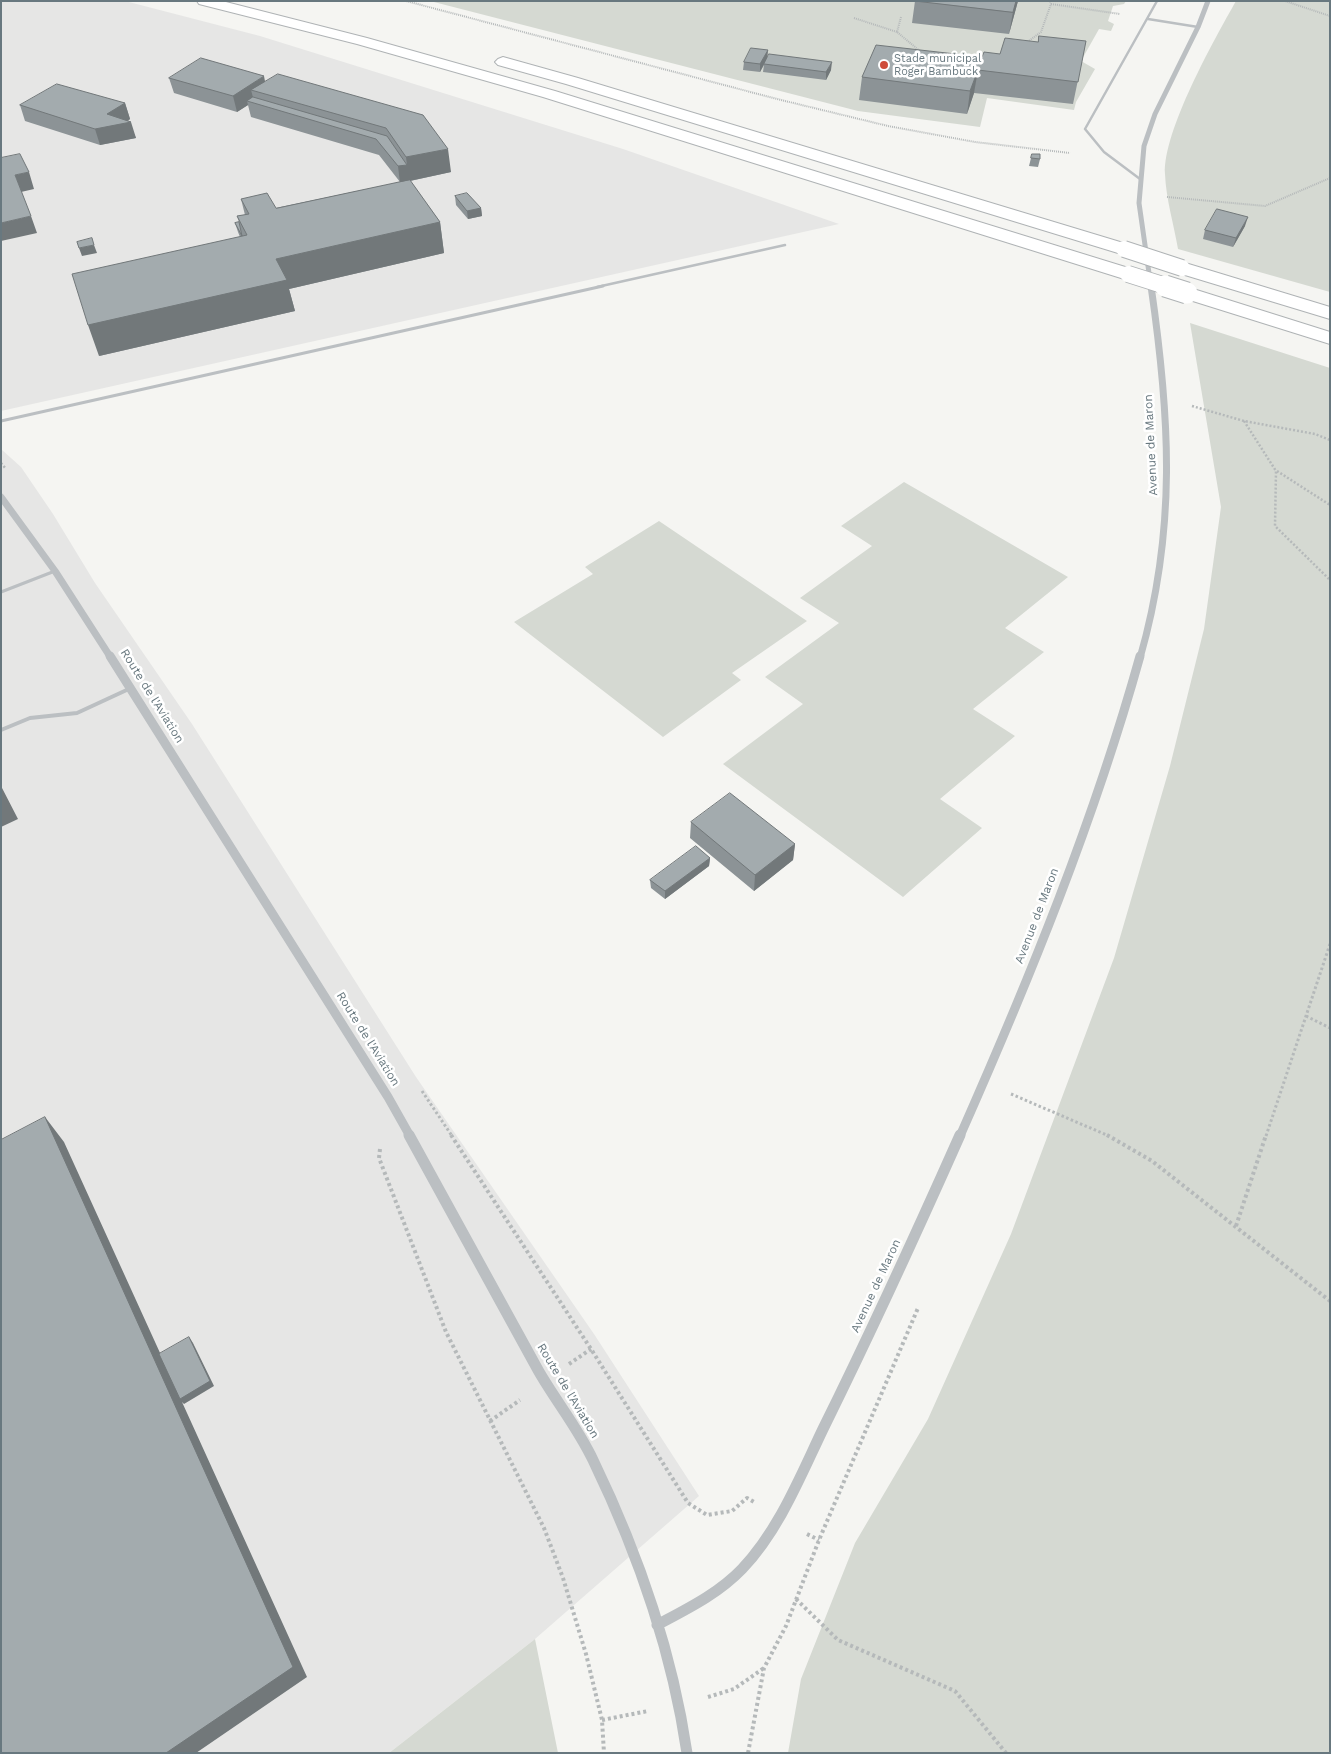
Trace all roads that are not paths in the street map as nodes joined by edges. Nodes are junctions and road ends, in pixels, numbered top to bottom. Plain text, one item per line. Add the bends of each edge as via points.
1 (204, 1) edge
2 (1157, 1) edge
3 (1208, 1) edge
4 (1148, 19) junction
5 (1198, 27) junction
6 (485, 57) dead end
7 (1140, 180) junction
8 (785, 245) dead end
9 (1330, 313) edge
10 (1330, 338) edge
11 (1, 421) edge
12 (1, 497) edge
13 (54, 571) junction
14 (1, 592) edge
15 (130, 688) junction
16 (1, 730) edge
17 (656, 1625) junction
18 (687, 1753) edge

1 - 10 highway, bridge via 362,41 549,94
2 - 4 lane
3 - 5 street, Avenue de Maron
4 - 5 lane
4 - 7 lane via 1085,128 1093,141
5 - 7 street, Avenue de Maron via 1155,114 1144,146
6 - 9 highway, bridge via 590,86
7 - 17 street, Avenue de Maron via 1139,202 1161,368 1168,502 1160,571 1126,705 1078,849 995,1058 847,1383 778,1518 751,1558 731,1580 707,1598
8 - 11 lane
12 - 13 street, Route de l'Aviation
13 - 14 lane
13 - 15 street, Route de l'Aviation
15 - 16 lane via 77,713 30,718
15 - 17 street, Route de l'Aviation via 388,1097 545,1382 592,1458 635,1554
17 - 18 street via 680,1704

